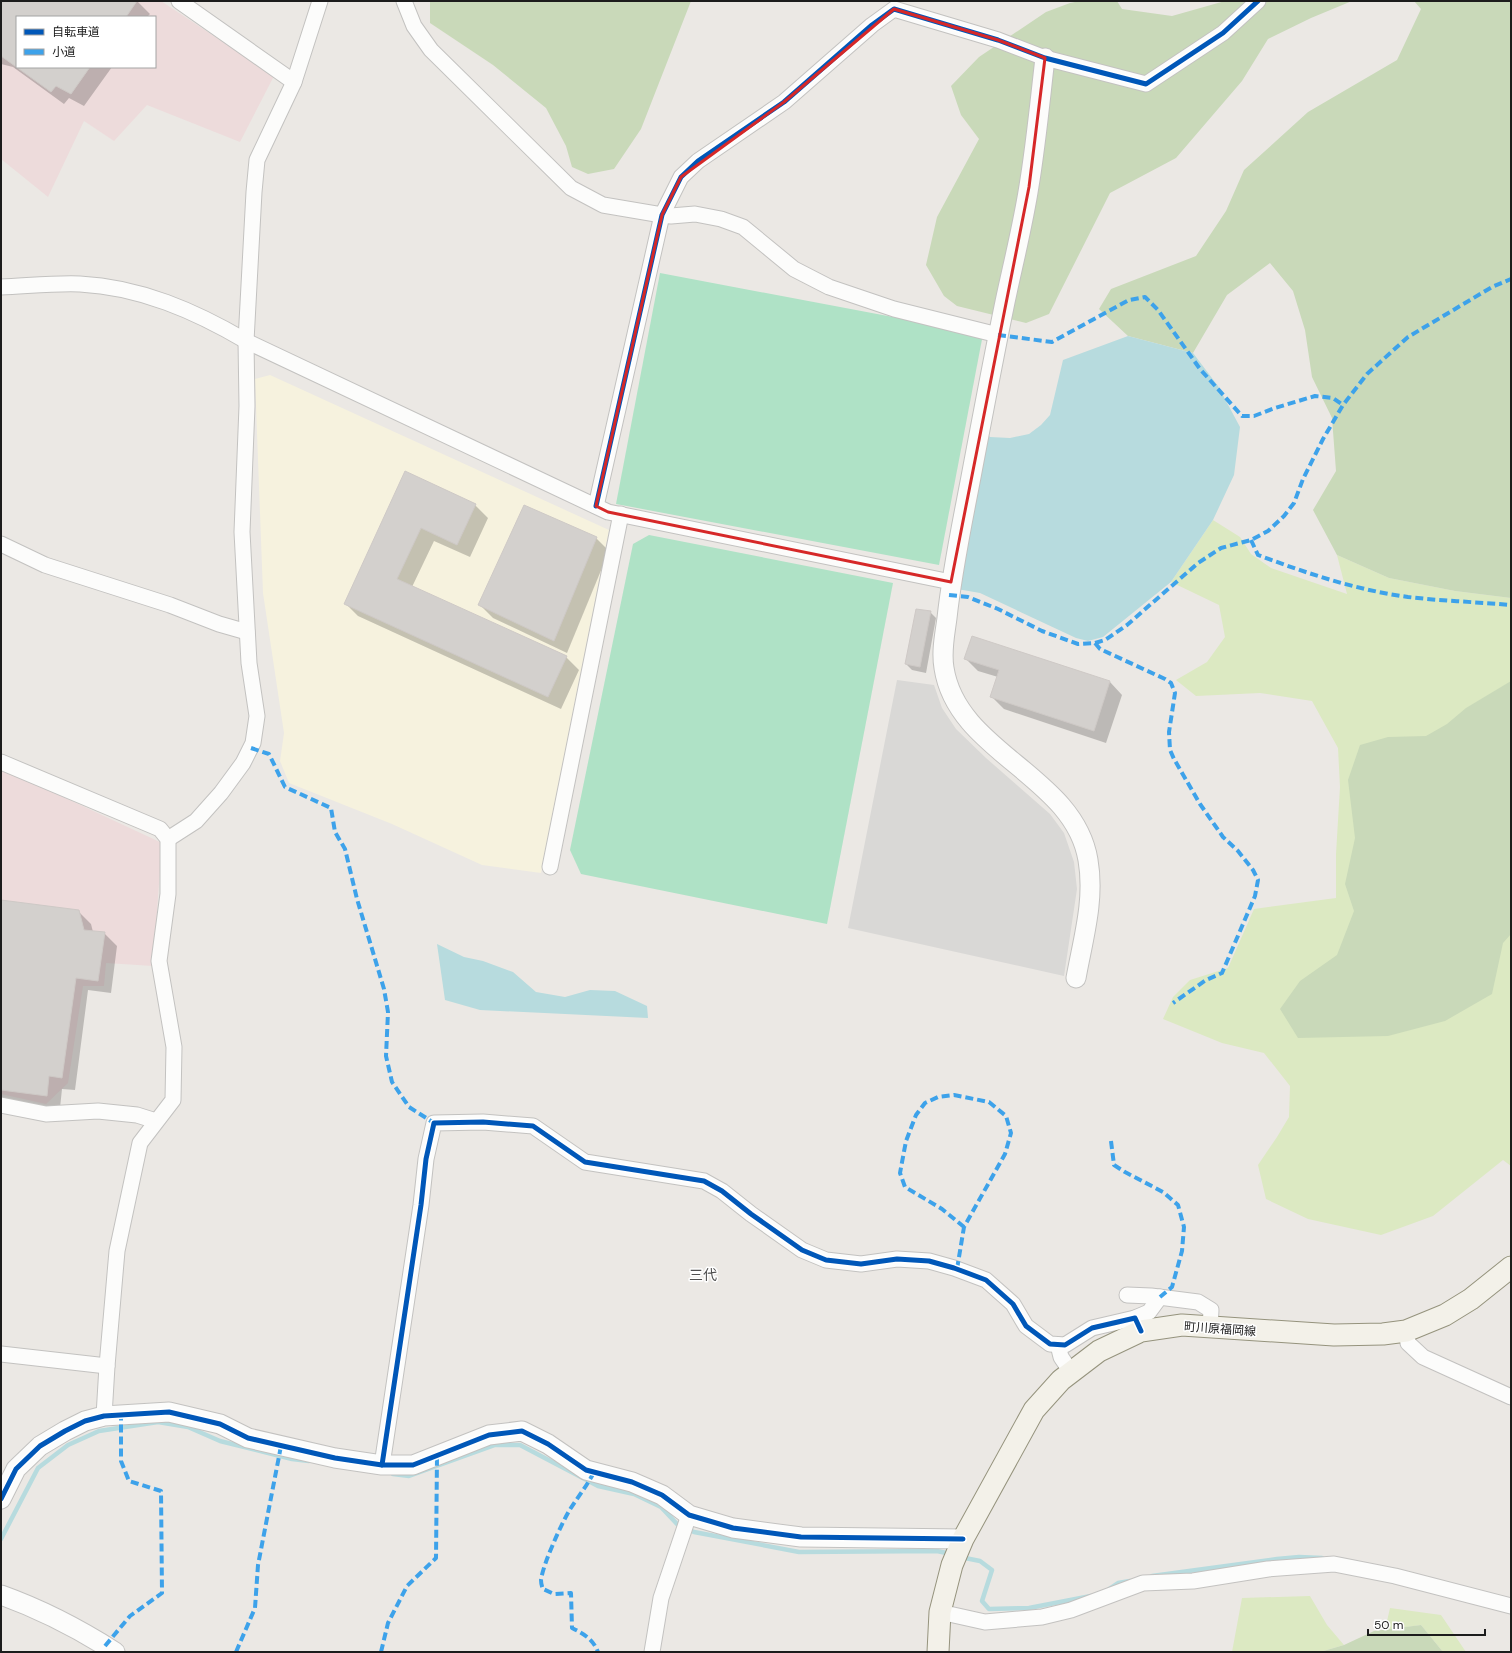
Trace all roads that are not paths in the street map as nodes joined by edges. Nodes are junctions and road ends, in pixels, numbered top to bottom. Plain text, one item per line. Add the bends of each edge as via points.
1 (179, 1) edge
2 (320, 1) edge
3 (404, 1) edge
4 (1258, 1) edge
5 (1045, 58) junction
6 (294, 82) junction
7 (662, 215) junction
8 (1, 287) edge
9 (998, 335) junction
10 (246, 341) junction
11 (596, 506) junction
12 (621, 514) junction
13 (1, 544) edge
14 (950, 582) junction
15 (246, 632) junction
16 (1, 762) edge
17 (168, 839) junction
18 (550, 867) dead end
19 (1076, 978) dead end
20 (1, 1105) edge
21 (156, 1121) junction
22 (1511, 1267) edge
23 (1126, 1295) dead end
24 (1160, 1297) junction
25 (1138, 1324) junction
26 (1210, 1328) junction
27 (1406, 1331) junction
28 (1058, 1345) junction
29 (1, 1354) edge
30 (107, 1366) junction
31 (1071, 1372) junction
32 (1511, 1397) edge
33 (104, 1416) junction
34 (382, 1465) junction
35 (1, 1499) edge
36 (689, 1515) junction
37 (963, 1539) junction
38 (1, 1595) edge
39 (1511, 1606) edge
40 (940, 1612) junction
41 (114, 1652) edge
42 (652, 1652) edge
43 (938, 1652) edge

1 - 6 street
2 - 6 street
3 - 7 street via 414,26 431,50 571,188 603,205
4 - 5 street via 1223,33 1146,84
5 - 7 street via 998,40 894,9 784,102 698,161 680,177
5 - 9 street via 1029,187
6 - 10 street via 257,160
7 - 9 street via 695,214 721,219 743,227 794,269 829,287 894,309
7 - 11 street
8 - 10 street via 80,284 132,292 171,303
9 - 14 street
10 - 11 street
10 - 15 street via 247,406 242,532
11 - 12 street via 608,512
12 - 14 street
12 - 18 street
13 - 15 street via 45,565
14 - 19 street via 943,652 944,668 956,703 970,723 1055,799 1081,835 1088,858 1091,883
15 - 17 street via 257,716 253,743 243,764 221,793 196,820
16 - 17 street via 160,830
17 - 21 street via 168,894 159,962 174,1047 173,1100
20 - 21 street via 46,1114 106,1112 137,1115
21 - 30 street via 140,1142 117,1251
22 - 27 main road, 町川原福岡線 via 1471,1299 1444,1315
23 - 24 street
24 - 25 street
24 - 26 street via 1198,1302 1211,1310
25 - 26 main road, 町川原福岡線
25 - 28 street via 1092,1328 1065,1345
25 - 31 main road, 町川原福岡線
26 - 27 main road, 町川原福岡線 via 1334,1335
27 - 32 street via 1408,1343 1423,1357
28 - 31 street via 1060,1357
28 - 34 street via 1050,1344 1026,1326 1013,1304 986,1280 954,1268 929,1261 897,1259 861,1264 826,1260 802,1250 722,1191 704,1181 585,1162 533,1126 483,1122 434,1123 426,1159
29 - 30 street
30 - 33 street
31 - 37 main road, 町川原福岡線 via 1034,1410
33 - 34 street via 169,1412 220,1424 248,1438 335,1458
33 - 35 street via 85,1421 40,1446 16,1469
34 - 36 street via 413,1465 489,1435 522,1431 548,1444 586,1470 632,1482 662,1495
36 - 37 street via 732,1528 801,1537
36 - 42 street via 661,1598
37 - 40 main road, 町川原福岡線 via 952,1565
38 - 41 street via 73,1628
39 - 40 street via 1395,1576 1334,1564 1268,1569 1193,1581 1143,1583 1071,1610 1042,1617 985,1622
40 - 43 main road, 町川原福岡線

